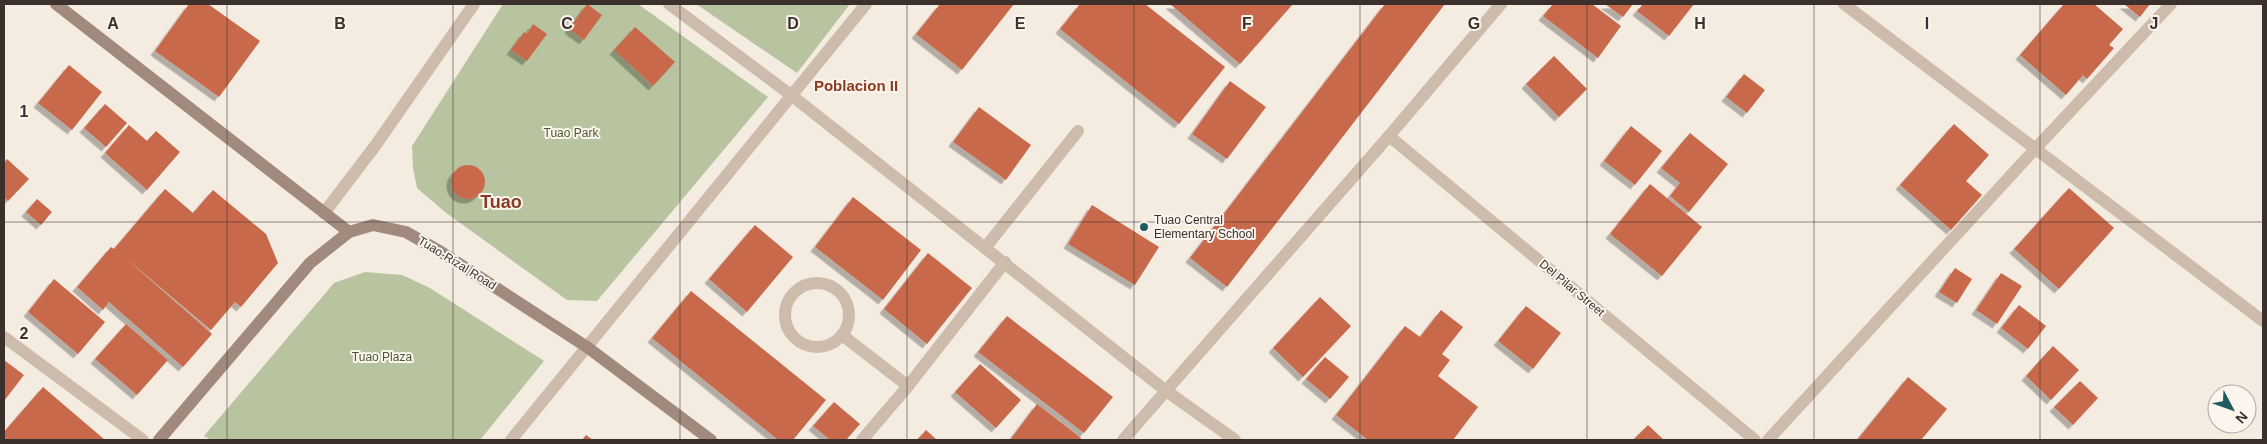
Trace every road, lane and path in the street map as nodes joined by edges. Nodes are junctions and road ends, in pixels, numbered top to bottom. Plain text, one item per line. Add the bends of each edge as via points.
1 (56, 4) edge
2 (474, 4) edge
3 (668, 4) edge
4 (866, 4) edge
5 (1501, 4) edge
6 (1844, 4) edge
7 (2171, 4) edge
8 (791, 95) junction
9 (1078, 131) dead end
10 (1389, 136) junction
11 (2036, 148) junction
12 (324, 214) junction
13 (350, 232) junction
14 (985, 248) junction
15 (1006, 262) junction
16 (2263, 321) edge
17 (842, 335) junction
18 (4, 337) edge
19 (587, 347) junction
20 (908, 386) junction
21 (1165, 390) junction
22 (143, 440) edge
23 (159, 440) edge
24 (511, 440) edge
25 (711, 440) edge
26 (862, 440) edge
27 (1123, 440) edge
28 (1235, 440) edge
29 (1755, 440) edge
30 (1768, 440) edge

1 - 12 main road
2 - 12 street
3 - 8 street
4 - 8 street
5 - 10 street
6 - 11 street
7 - 11 street
8 - 14 street
8 - 19 street
9 - 14 street
10 - 21 street
10 - 29 street, Del Pilar Street
11 - 16 street
11 - 30 street
12 - 13 main road
13 - 19 main road, Tuao-Rizal Road via 372,225 406,232
13 - 23 main road, Tuao-Rizal Road via 310,264
14 - 15 street
15 - 20 street
15 - 21 street
17 - 17 street via 847,325 848,309 842,294 834,287 810,283 790,295 784,316 790,332 800,343 819,347 829,345
17 - 20 street
18 - 22 street
19 - 24 street
19 - 25 main road, Tuao-Rizal Road
20 - 26 street
21 - 27 street
21 - 28 street

